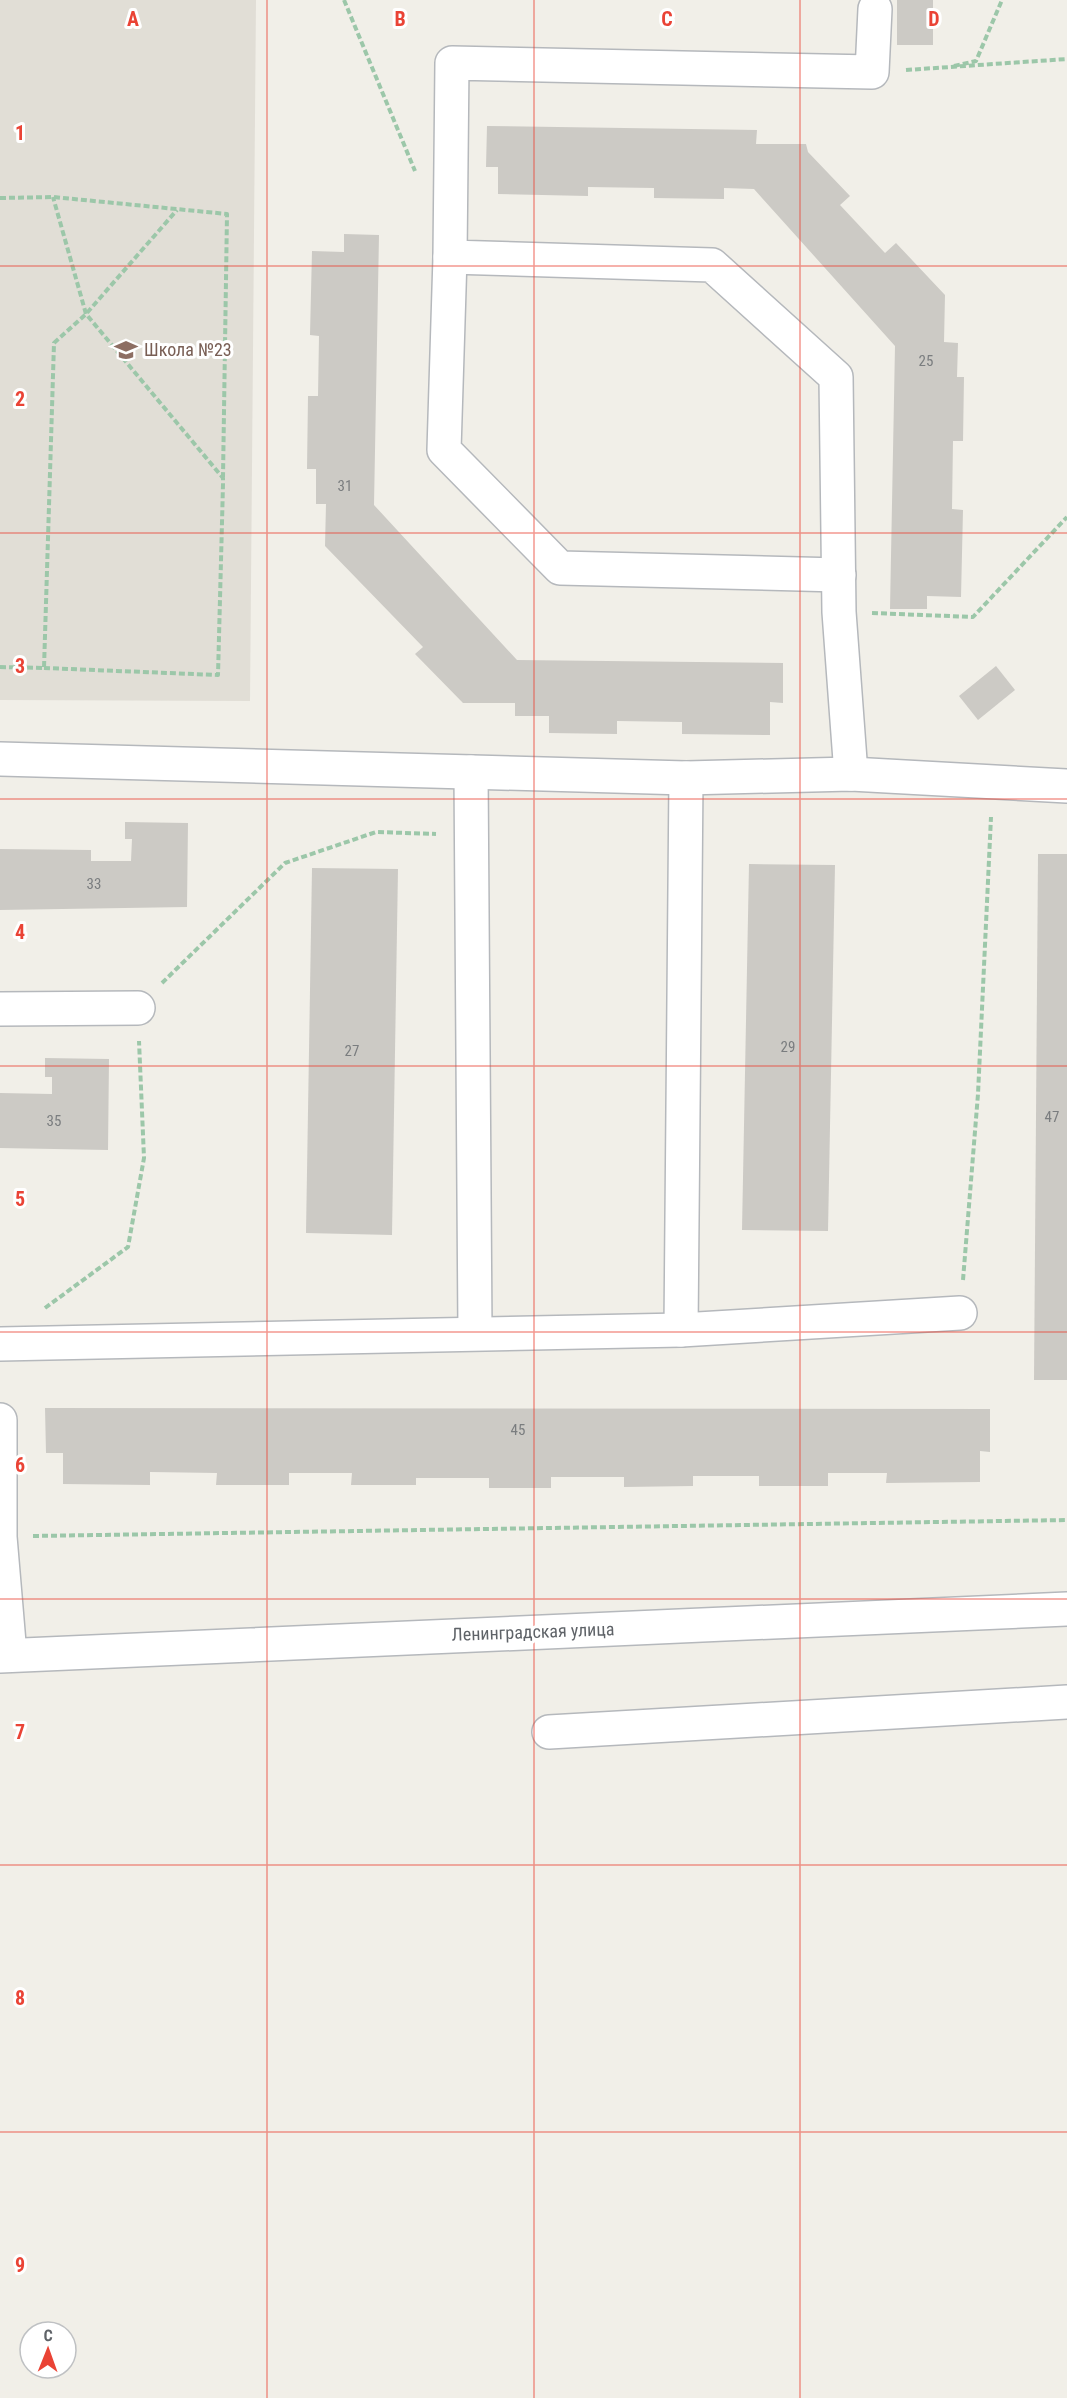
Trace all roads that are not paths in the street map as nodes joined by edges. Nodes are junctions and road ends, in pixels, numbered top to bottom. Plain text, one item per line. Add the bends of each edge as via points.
1 (875, 9) dead end
2 (450, 257) junction
3 (839, 575) junction
4 (0, 759) edge
5 (471, 772) junction
6 (851, 774) junction
7 (686, 778) junction
8 (1067, 786) edge
9 (138, 1008) road end
10 (0, 1009) edge
11 (960, 1313) road end
12 (681, 1330) junction
13 (475, 1333) junction
14 (0, 1344) edge
15 (0, 1420) edge
16 (0, 1537) edge
17 (1067, 1610) edge
18 (5, 1656) edge
19 (1067, 1702) edge
20 (549, 1732) dead end

1 - 2 street via 872,72 452,63
2 - 3 street via 712,265 836,377
2 - 3 street via 444,450 560,568
3 - 6 street
4 - 5 street
5 - 7 street
5 - 13 street
6 - 7 street
6 - 8 street
7 - 12 street
9 - 10 street
11 - 12 street
12 - 13 street
13 - 14 street
15 - 16 street
16 - 18 street
17 - 18 street, Ленинградская улица
19 - 20 street

